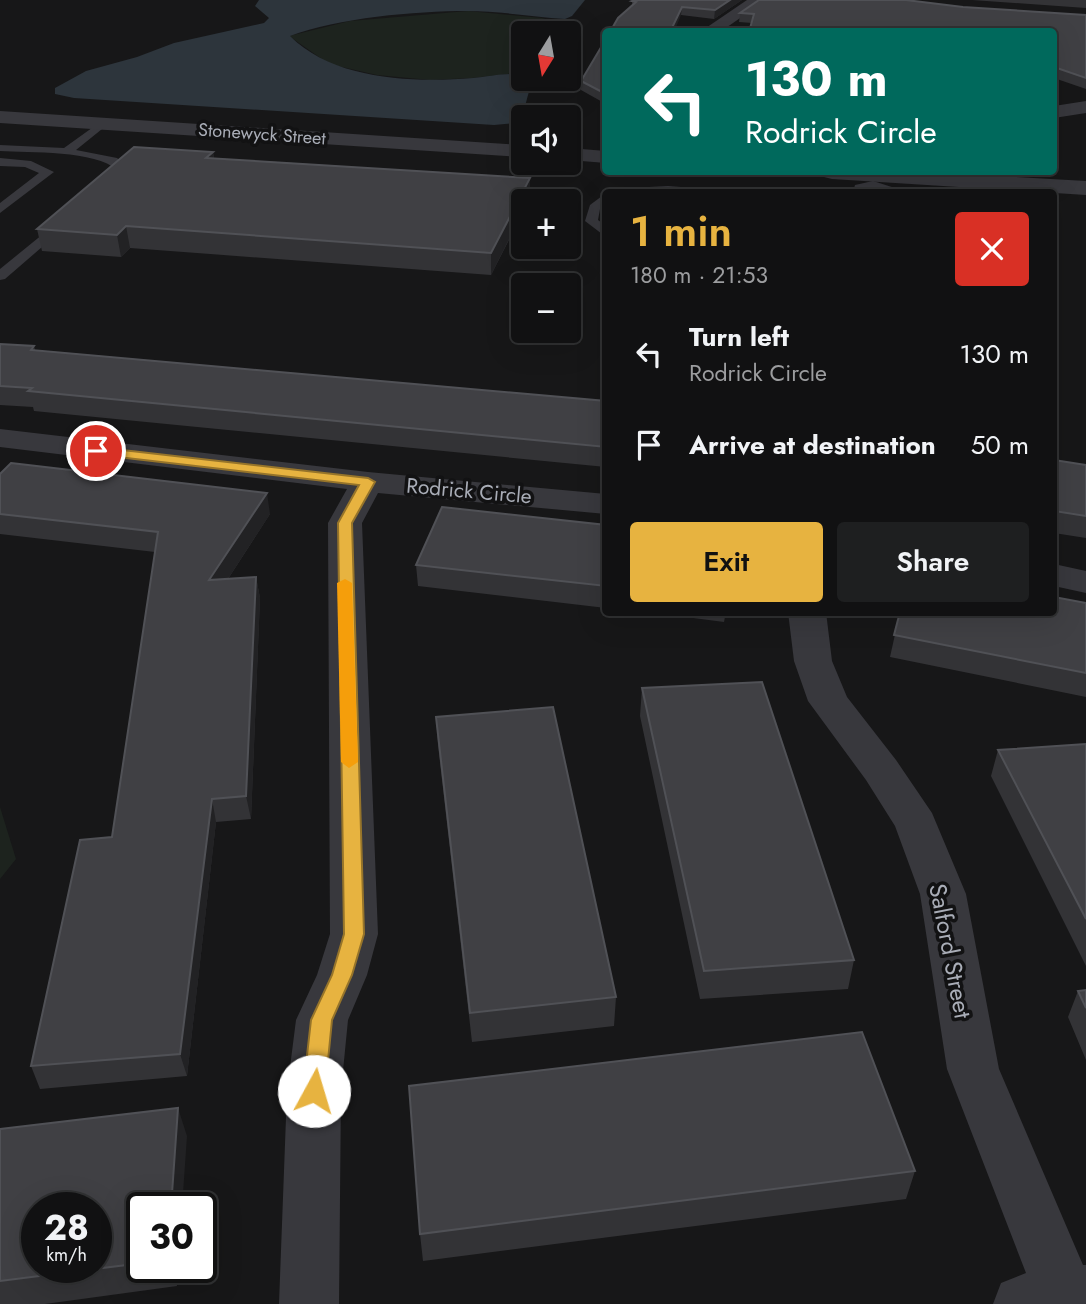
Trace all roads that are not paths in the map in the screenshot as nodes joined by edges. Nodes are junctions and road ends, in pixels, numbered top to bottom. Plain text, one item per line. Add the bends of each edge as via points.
1 (758, 0) edge
2 (714, 28) edge
3 (1086, 107) edge
4 (1057, 110) edge
5 (0, 117) edge
6 (103, 124) junction
7 (0, 148) edge
8 (511, 150) edge
9 (67, 152) junction
10 (581, 155) edge
11 (602, 157) edge
12 (0, 162) edge
13 (844, 175) edge
14 (868, 181) edge
15 (103, 187) edge
16 (1086, 188) edge
17 (887, 189) edge
18 (602, 201) edge
19 (0, 209) edge
20 (72, 214) edge
21 (602, 230) edge
22 (0, 276) edge
23 (0, 438) edge
24 (368, 482) junction
25 (602, 504) edge
26 (1057, 576) edge
27 (1086, 582) edge
28 (807, 616) edge
29 (1061, 1300) edge
30 (309, 1304) edge

1 - 2 street
3 - 4 street
5 - 6 street, Stonewyck Street
6 - 8 street, Stonewyck Street
6 - 9 lane
7 - 9 lane
9 - 15 lane via 113,160 124,170
10 - 11 street
12 - 19 lane via 27,164 48,172
13 - 14 street
14 - 16 street
14 - 17 lane
18 - 21 lane via 594,208 591,221
20 - 22 lane
23 - 24 street, Rodrick Circle
24 - 25 street, Rodrick Circle
24 - 30 street via 345,523 354,934 322,1020 314,1091
26 - 27 street
28 - 29 street, Salford Street via 813,661 828,701 916,824 943,894 973,1069

